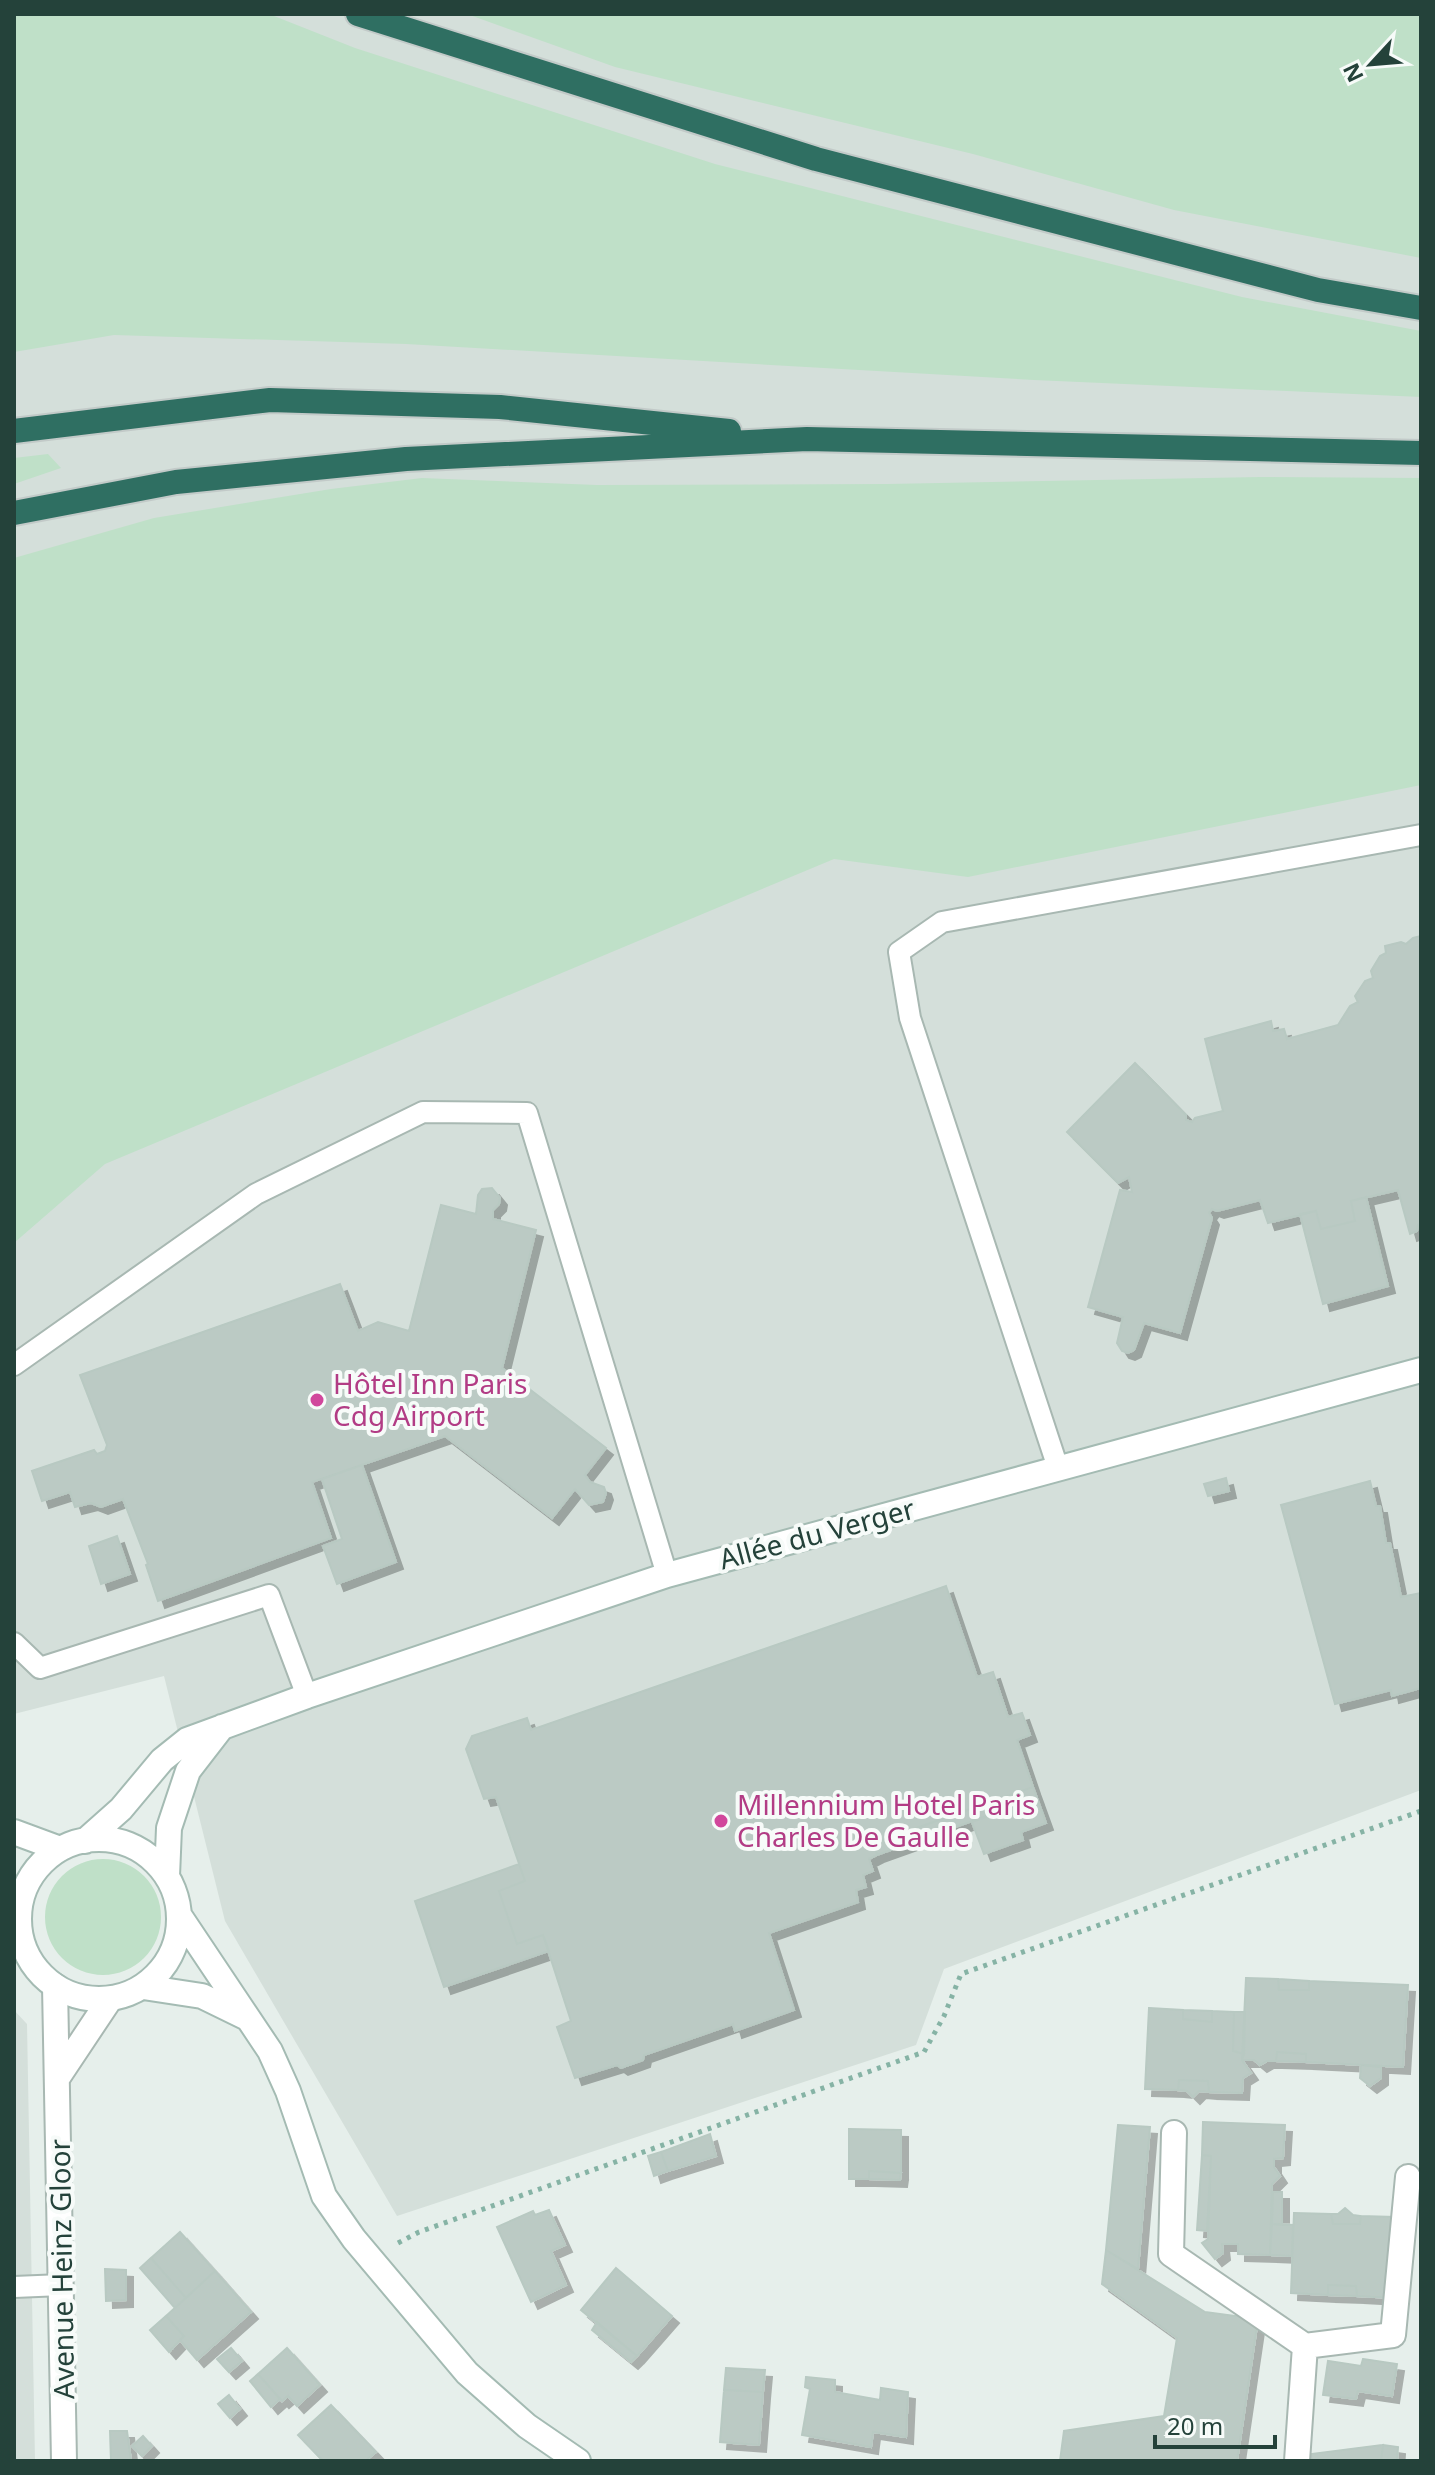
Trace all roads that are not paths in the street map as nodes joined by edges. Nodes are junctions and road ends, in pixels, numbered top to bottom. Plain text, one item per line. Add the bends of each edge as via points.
1 (358, 14) edge
2 (1421, 308) edge
3 (14, 431) edge
4 (807, 439) junction
5 (1421, 453) edge
6 (14, 513) edge
7 (1421, 835) edge
8 (14, 1365) edge
9 (1421, 1370) edge
10 (1058, 1468) junction
11 (667, 1575) junction
12 (14, 1643) edge
13 (307, 1696) junction
14 (222, 1727) junction
15 (14, 1832) edge
16 (85, 1841) junction
17 (60, 1849) junction
18 (167, 1876) junction
19 (179, 1915) junction
20 (17, 1918) edge
21 (55, 1986) junction
22 (143, 1987) junction
23 (110, 1999) junction
24 (247, 2018) junction
25 (58, 2077) junction
26 (1174, 2133) dead end
27 (1408, 2177) dead end
28 (62, 2285) junction
29 (14, 2287) edge
30 (1305, 2346) junction
31 (64, 2461) edge
32 (578, 2461) edge
33 (1297, 2461) edge

1 - 2 highway via 816,159 1318,290
3 - 4 highway via 270,400 500,407
4 - 5 highway
4 - 6 highway via 390,460 176,482
7 - 10 lane via 942,922 899,952 910,1018
8 - 11 lane via 256,1194 410,1118 423,1112 527,1113
9 - 10 street, Allée du Verger
10 - 11 street, Allée du Verger
11 - 13 street, Allée du Verger
12 - 13 lane via 40,1668 269,1595
13 - 14 street, Allée du Verger
14 - 16 street, Allée du Verger via 187,1740 162,1760 121,1809
14 - 18 street via 188,1771 169,1828
15 - 17 street
16 - 17 street
16 - 18 street via 127,1843 150,1856
17 - 20 street via 30,1879
18 - 19 street
19 - 22 street via 173,1953
19 - 24 street
20 - 21 street via 30,1960
21 - 23 street via 77,1997
21 - 25 street, Avenue Heinz Gloor
22 - 23 street
22 - 24 street via 202,1996
23 - 25 street
24 - 32 street via 288,2091 324,2196 368,2258 467,2373 527,2426
25 - 28 street, Avenue Heinz Gloor
26 - 30 street via 1171,2254
27 - 30 street via 1393,2335
28 - 29 lane
28 - 31 street, Avenue Heinz Gloor
30 - 33 street

